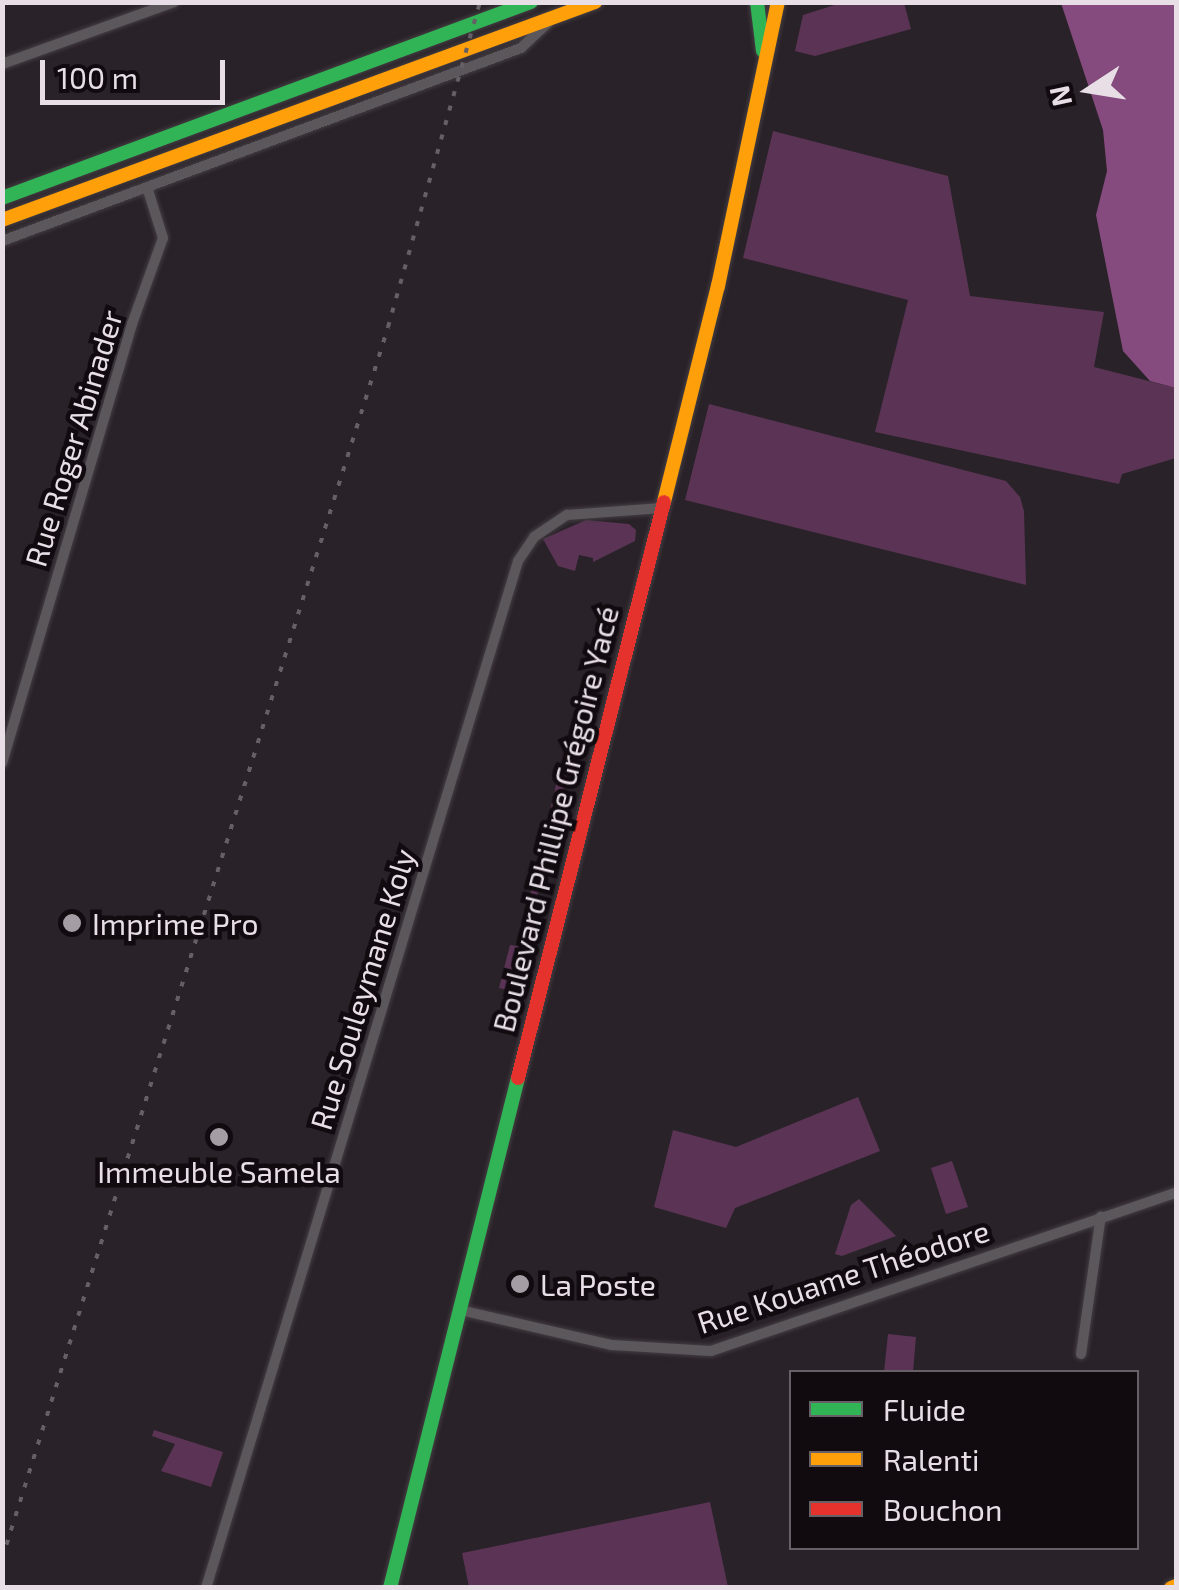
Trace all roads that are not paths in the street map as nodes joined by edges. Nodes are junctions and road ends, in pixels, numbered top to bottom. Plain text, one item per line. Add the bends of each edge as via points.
1 (174, 2) edge
2 (532, 2) edge
3 (595, 2) edge
4 (758, 2) edge
5 (778, 2) edge
6 (552, 18) junction
7 (765, 62) junction
8 (2, 64) edge
9 (147, 188) junction
10 (2, 198) edge
11 (2, 220) edge
12 (2, 241) edge
13 (662, 508) junction
14 (2, 763) edge
15 (1176, 1193) edge
16 (1101, 1216) junction
17 (460, 1310) junction
18 (1081, 1354) dead end
19 (206, 1588) edge
20 (390, 1588) edge

1 - 8 street
2 - 10 main road
3 - 6 main road
4 - 7 main road, Boulevard Phillipe Grégoire Yacé
5 - 7 main road, Boulevard Phillipe Grégoire Yacé
6 - 9 street via 522,48
6 - 11 main road
7 - 13 main road, Boulevard Phillipe Grégoire Yacé
9 - 12 street
9 - 14 street, Rue Roger Abinader via 162,238
13 - 17 main road, Boulevard Phillipe Grégoire Yacé
13 - 19 street, Rue Souleymane Koly via 568,515 534,537 518,561
15 - 16 street, Rue Kouame Théodore
16 - 17 street, Rue Kouame Théodore via 711,1350 612,1346
16 - 18 street
17 - 20 main road, Boulevard Phillipe Grégoire Yacé

